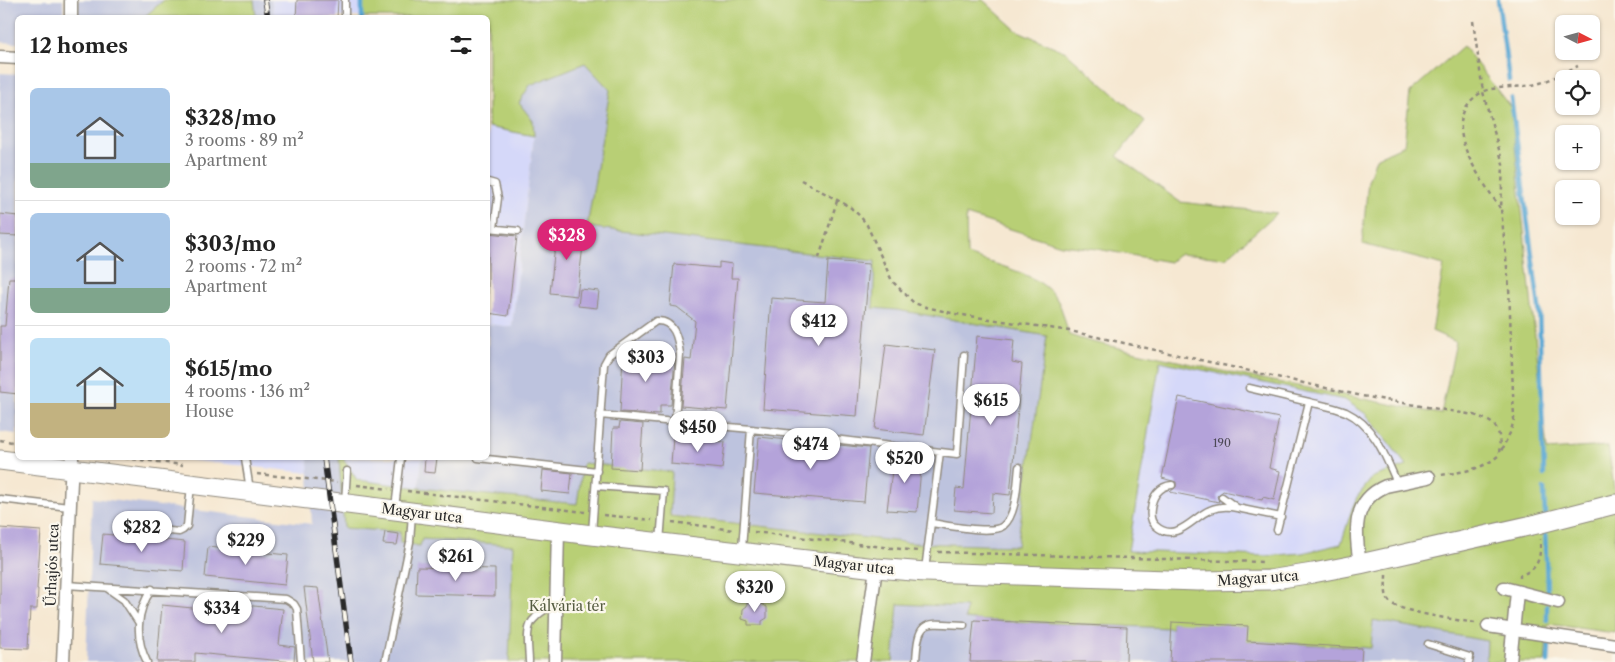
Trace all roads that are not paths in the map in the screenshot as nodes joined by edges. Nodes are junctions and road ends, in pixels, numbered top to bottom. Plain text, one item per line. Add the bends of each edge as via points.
1 (71, 0) edge
2 (345, 0) edge
3 (71, 15) edge
4 (345, 15) edge
5 (0, 57) edge
6 (15, 58) edge
7 (490, 183) edge
8 (491, 228) edge
9 (518, 232) dead end
10 (964, 356) dead end
11 (1249, 388) dead end
12 (1309, 402) junction
13 (600, 415) junction
14 (675, 421) junction
15 (751, 429) junction
16 (940, 452) junction
17 (490, 459) edge
18 (0, 460) edge
19 (245, 460) edge
20 (401, 460) edge
21 (71, 463) edge
22 (1019, 467) dead end
23 (347, 471) dead end
24 (597, 471) junction
25 (191, 475) junction
26 (1429, 477) road end
27 (249, 482) junction
28 (1398, 483) junction
29 (1172, 485) dead end
30 (596, 486) junction
31 (1222, 497) dead end
32 (0, 499) edge
33 (345, 503) junction
34 (1615, 504) edge
35 (69, 507) junction
36 (1237, 508) junction
37 (404, 511) junction
38 (1280, 517) junction
39 (931, 523) junction
40 (121, 526) dead end
41 (558, 530) junction
42 (1278, 530) dead end
43 (592, 535) junction
44 (660, 543) junction
45 (741, 553) junction
46 (1360, 564) junction
47 (876, 568) junction
48 (925, 572) junction
49 (66, 585) junction
50 (105, 587) junction
51 (152, 590) junction
52 (556, 602) junction
53 (1558, 602) dead end
54 (139, 623) junction
55 (964, 625) dead end
56 (1488, 626) road end
57 (1513, 629) junction
58 (1428, 644) dead end
59 (1615, 645) edge
60 (63, 662) edge
61 (147, 662) edge
62 (301, 662) edge
63 (385, 662) edge
64 (529, 662) edge
65 (555, 662) edge
66 (863, 662) edge
67 (916, 662) edge
68 (1469, 662) edge
69 (1510, 662) edge

1 - 3 street
2 - 4 lane
5 - 6 street
7 - 8 lane via 495,184 497,190
8 - 9 lane
10 - 16 lane via 957,454
11 - 12 lane
12 - 28 lane via 1358,419 1376,438
12 - 38 lane
13 - 14 lane
13 - 14 lane via 604,364 609,356 651,324 662,321 672,326 679,344
13 - 24 lane
14 - 15 lane
15 - 16 lane
15 - 45 lane
16 - 39 lane
17 - 24 lane
18 - 21 main road, Magyar utca
19 - 27 lane
20 - 37 lane via 397,490
21 - 25 main road, Magyar utca
21 - 35 street, Űrhajós utca
22 - 39 lane via 1016,496 1001,528 986,530
23 - 33 lane
24 - 30 lane
25 - 27 main road, Magyar utca
25 - 40 lane via 187,526 183,530
26 - 28 street
27 - 33 main road, Magyar utca
28 - 46 street via 1373,494 1359,513 1356,532
29 - 36 lane via 1157,492 1151,507 1151,519 1161,530 1176,531 1212,509
30 - 43 lane
30 - 44 lane via 664,491
31 - 36 lane
32 - 35 lane
33 - 37 main road, Magyar utca
34 - 46 main road, Magyar utca
35 - 49 street, Űrhajós utca
36 - 38 lane
37 - 41 main road, Magyar utca
37 - 63 lane via 410,542
38 - 42 lane
39 - 48 lane
41 - 43 main road, Magyar utca
41 - 52 street
43 - 44 main road, Magyar utca
44 - 45 main road, Magyar utca
45 - 47 main road, Magyar utca
46 - 48 main road, Magyar utca via 1268,580 1222,582
47 - 48 main road, Magyar utca
47 - 66 street
49 - 50 lane
49 - 60 street, Űrhajós utca
50 - 51 lane
50 - 54 lane via 124,600
51 - 54 lane via 144,601
51 - 62 lane via 290,600 299,617
52 - 64 lane via 530,624
52 - 65 street
53 - 57 street via 1510,590
54 - 61 lane via 139,639
55 - 67 lane via 928,624 918,637
56 - 57 street
57 - 59 street
57 - 69 street
58 - 68 lane via 1470,657

